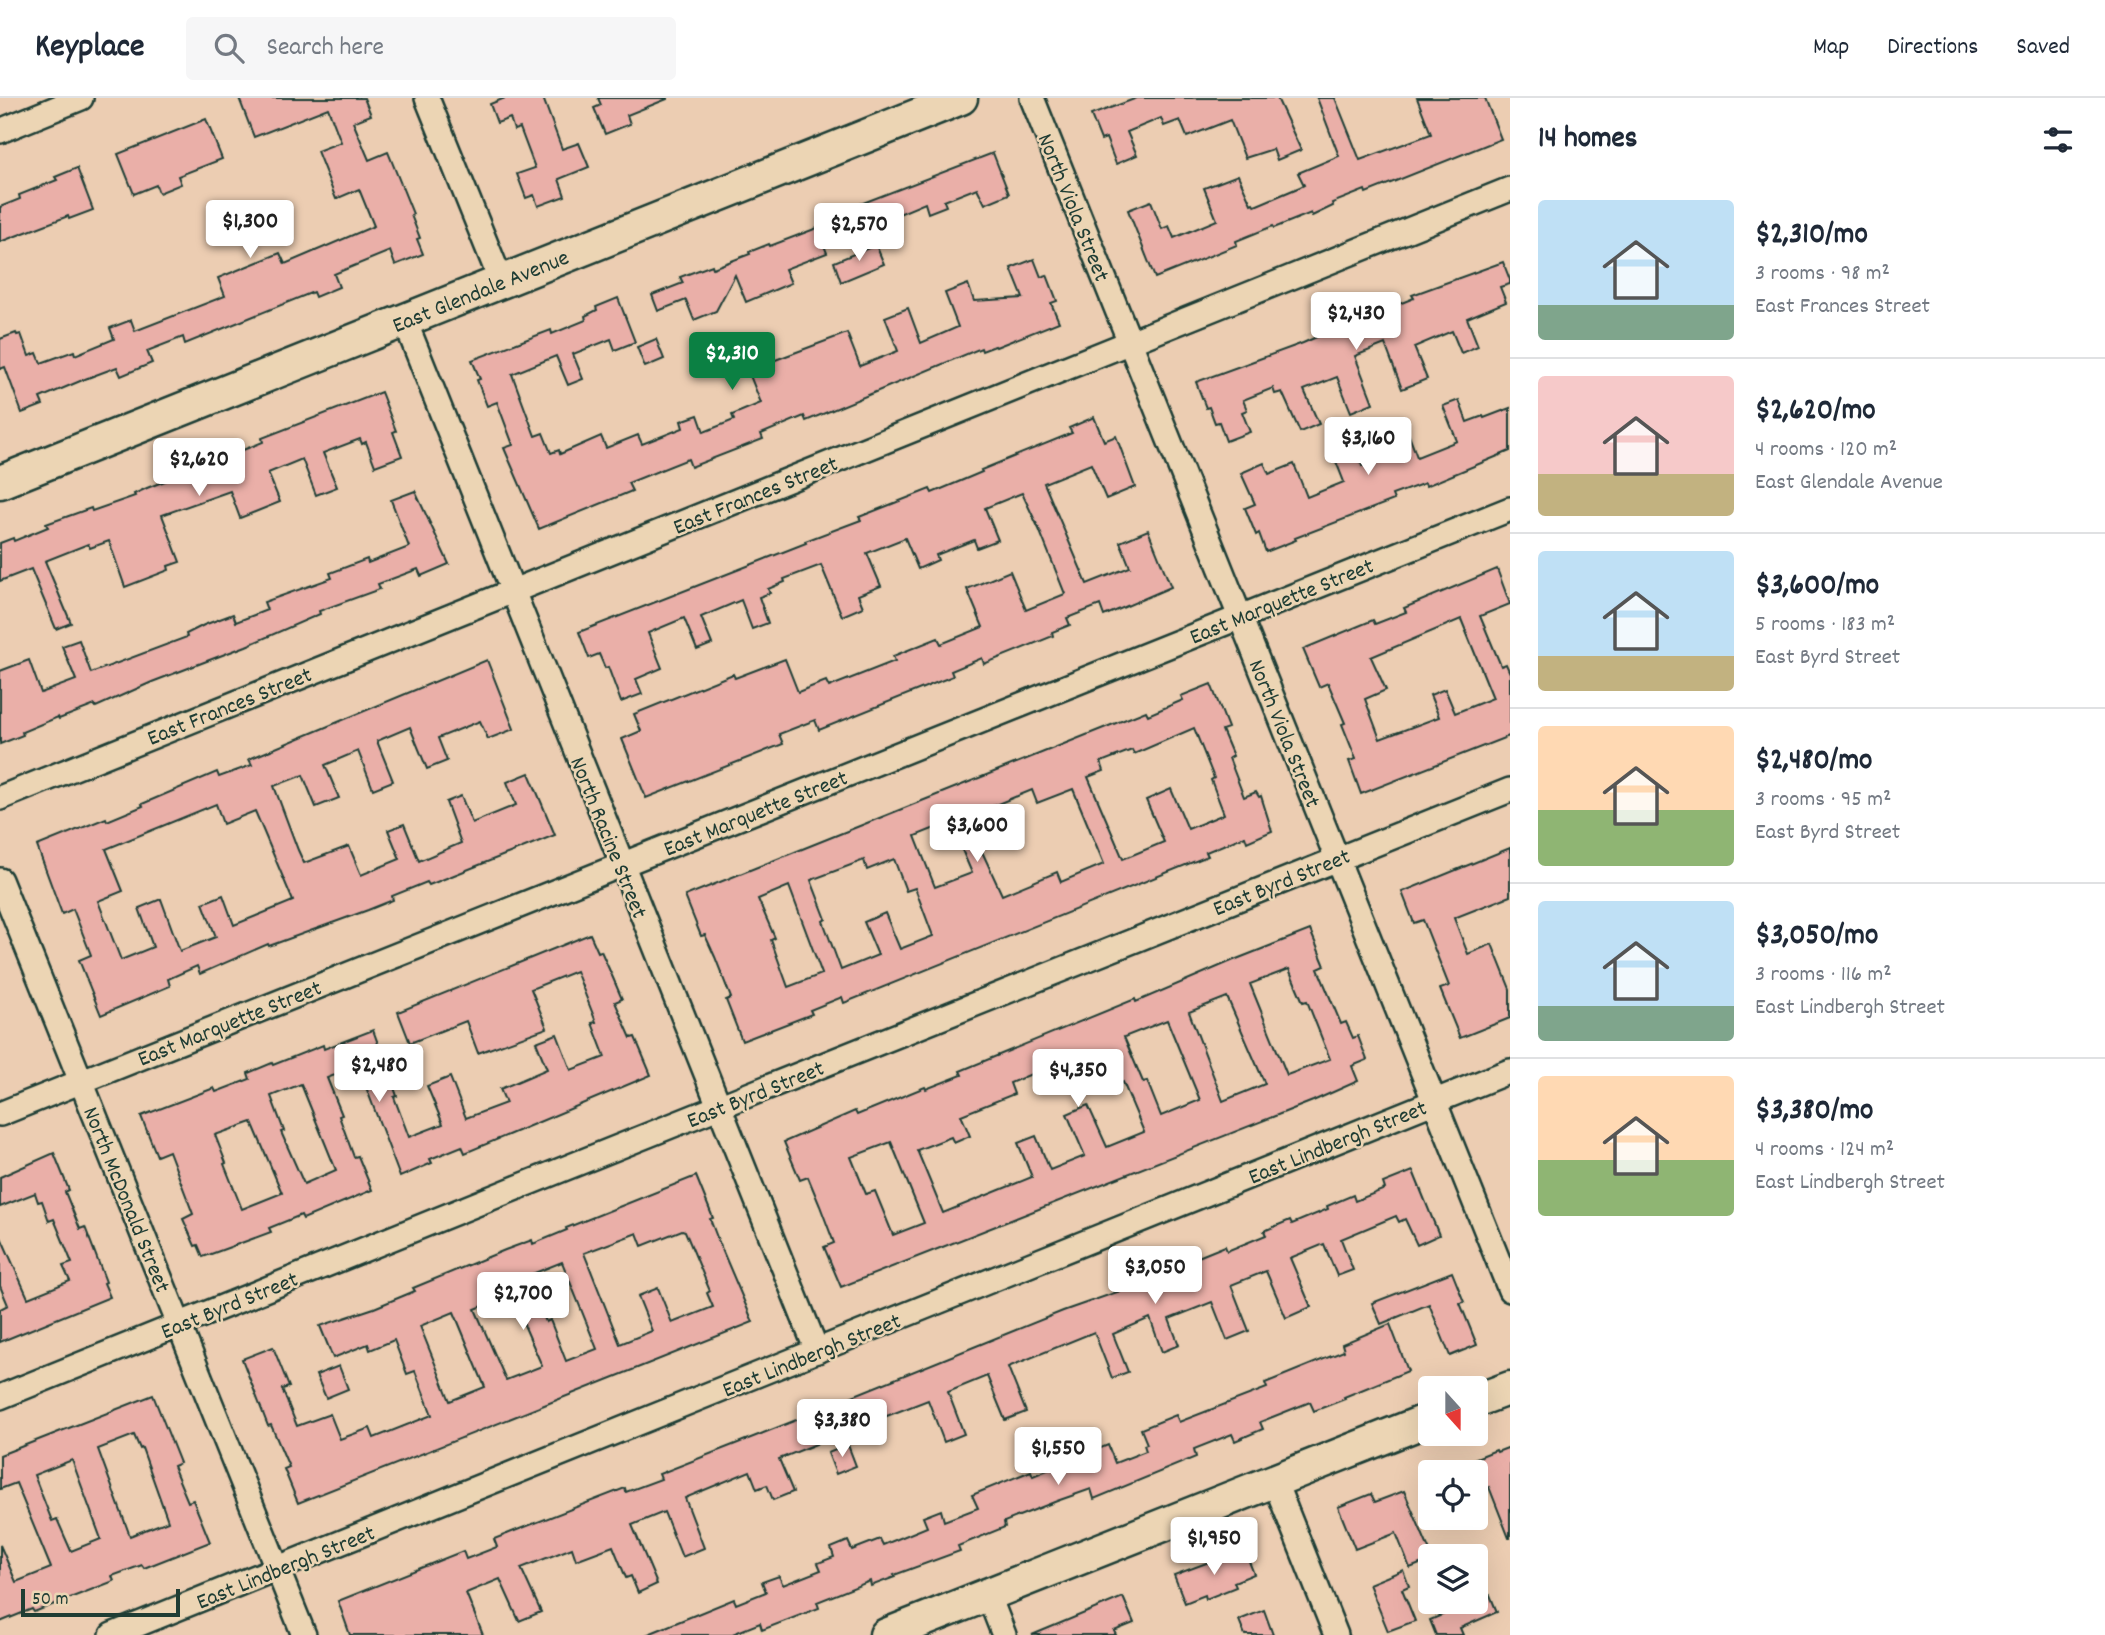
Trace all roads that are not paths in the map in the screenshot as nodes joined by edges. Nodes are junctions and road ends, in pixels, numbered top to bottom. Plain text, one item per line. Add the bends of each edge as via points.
1 (82, 98) edge
2 (427, 98) edge
3 (961, 98) edge
4 (1032, 98) edge
5 (0, 131) edge
6 (1510, 190) edge
7 (501, 281) junction
8 (405, 321) junction
9 (1130, 342) junction
10 (0, 482) edge
11 (1510, 509) edge
12 (513, 592) junction
13 (1239, 617) junction
14 (1510, 790) edge
15 (0, 798) edge
16 (1337, 859) junction
17 (621, 866) junction
18 (0, 880) edge
19 (1510, 1071) edge
20 (81, 1081) junction
21 (1434, 1101) junction
22 (719, 1107) junction
23 (0, 1114) edge
24 (1510, 1290) edge
25 (179, 1325) junction
26 (817, 1351) junction
27 (1510, 1388) edge
28 (1488, 1396) edge
29 (0, 1397) edge
30 (1418, 1424) edge
31 (1274, 1480) junction
32 (277, 1569) junction
33 (988, 1594) junction
34 (112, 1635) edge
35 (304, 1635) edge
36 (886, 1635) edge
37 (1004, 1635) edge
38 (1336, 1635) edge

1 - 5 street
2 - 7 street
3 - 7 street, East Glendale Avenue
4 - 9 street, North Viola Street
6 - 9 street, East Frances Street
7 - 8 street, East Glendale Avenue
8 - 10 street, East Glendale Avenue
8 - 12 street, North Racine Street
9 - 12 street, East Frances Street
9 - 13 street, North Viola Street
11 - 13 street, East Marquette Street
12 - 15 street, East Frances Street
12 - 17 street, North Racine Street
13 - 16 street, North Viola Street
13 - 17 street, East Marquette Street
14 - 16 street, East Byrd Street
16 - 21 street, North Viola Street
16 - 22 street, East Byrd Street
17 - 20 street, East Marquette Street
17 - 22 street, North Racine Street
18 - 20 street, North McDonald Street
19 - 21 street, East Lindbergh Street
20 - 23 street, East Marquette Street
20 - 25 street, North McDonald Street
21 - 24 street, North Viola Street
21 - 26 street, East Lindbergh Street
22 - 25 street, East Byrd Street
22 - 26 street, North Racine Street
25 - 29 street, East Byrd Street
25 - 32 street, North McDonald Street
26 - 32 street, East Lindbergh Street
27 - 28 street
30 - 31 street
31 - 33 street
31 - 38 street
32 - 34 street, East Lindbergh Street
32 - 35 street, North McDonald Street
33 - 36 street
33 - 37 street

